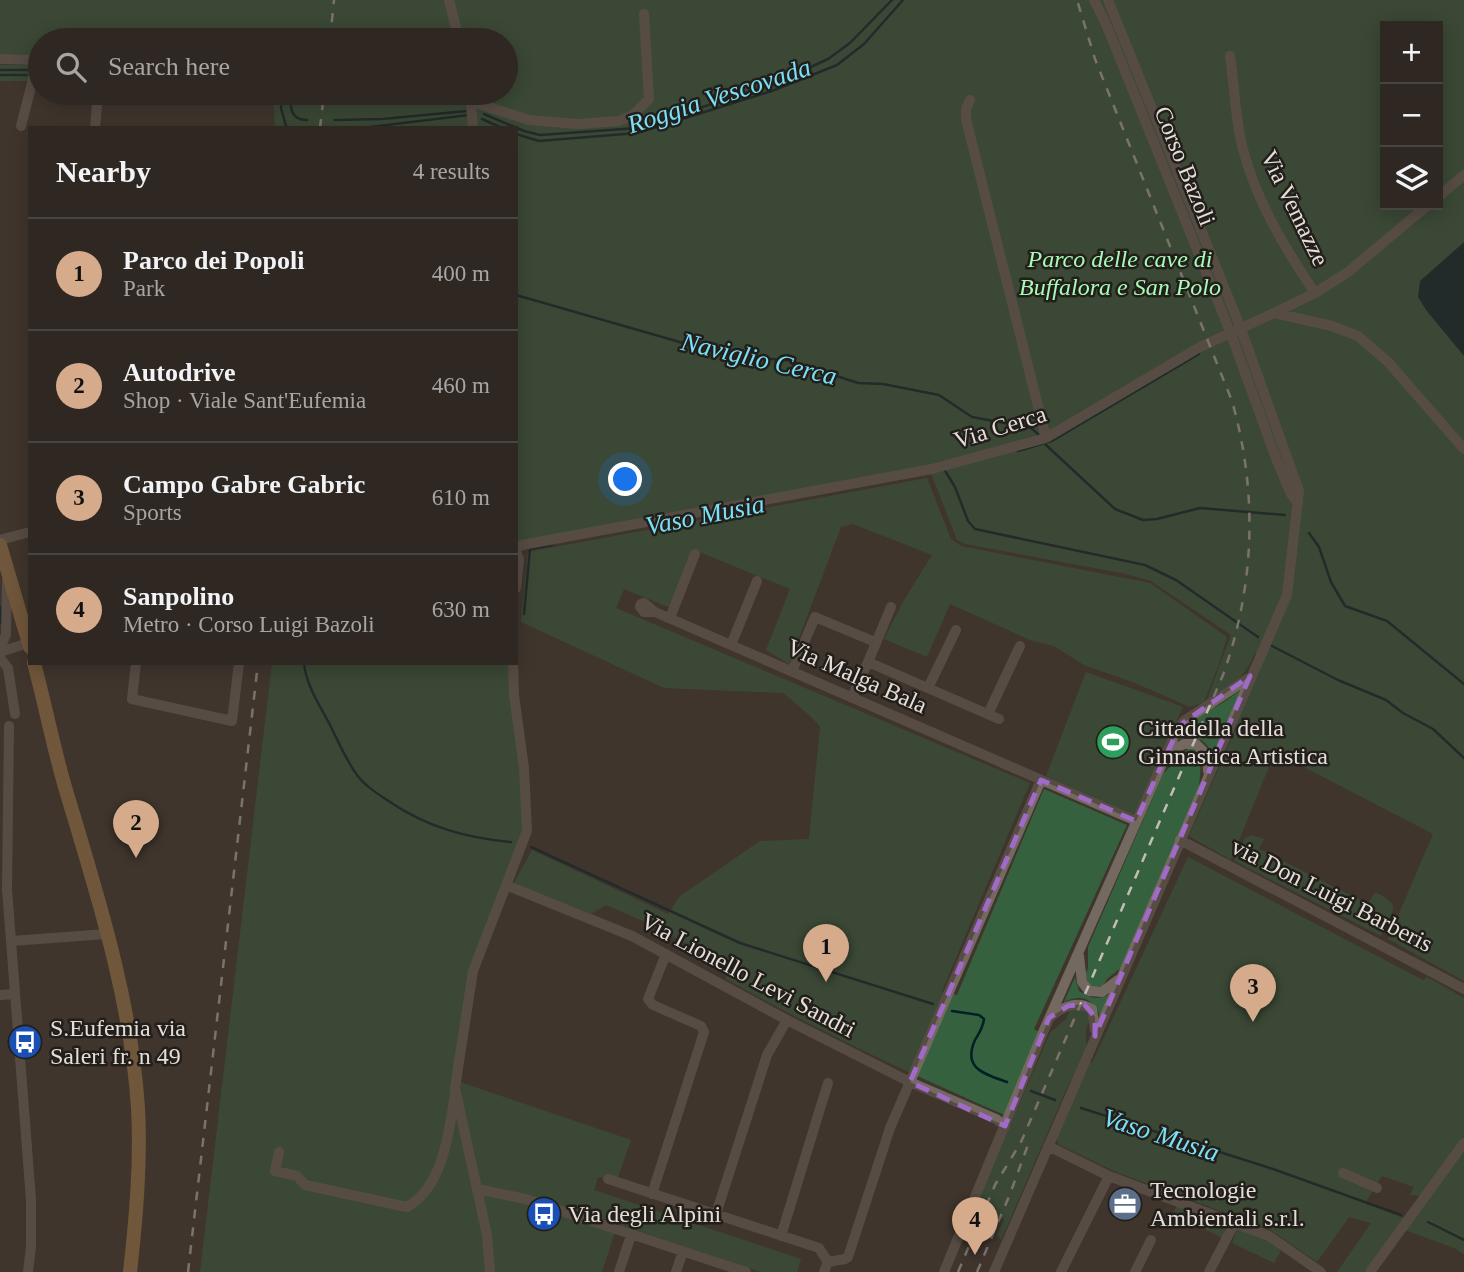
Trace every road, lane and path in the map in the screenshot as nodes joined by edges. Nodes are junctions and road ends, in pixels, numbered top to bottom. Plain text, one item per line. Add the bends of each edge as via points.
1 (449, 0) edge
2 (1094, 0) edge
3 (1108, 0) edge
4 (644, 15) dead end
5 (455, 28) edge
6 (1230, 56) dead end
7 (0, 59) edge
8 (28, 60) edge
9 (28, 99) edge
10 (970, 100) dead end
11 (97, 105) edge
12 (471, 105) edge
13 (482, 105) edge
14 (21, 126) dead end
15 (95, 126) edge
16 (473, 126) edge
17 (1464, 175) edge
18 (1443, 193) edge
19 (1422, 210) edge
20 (1315, 293) junction
21 (1274, 313) junction
22 (1236, 332) junction
23 (1046, 438) junction
24 (1464, 449) edge
25 (28, 533) edge
26 (0, 542) edge
27 (518, 548) edge
28 (695, 554) dead end
29 (6, 567) junction
30 (757, 581) dead end
31 (891, 607) dead end
32 (655, 612) dead end
33 (670, 618) junction
34 (956, 631) dead end
35 (28, 642) edge
36 (875, 642) junction
37 (28, 645) edge
38 (731, 645) junction
39 (1020, 646) dead end
40 (0, 650) edge
41 (0, 657) edge
42 (868, 662) junction
43 (34, 665) edge
44 (136, 665) edge
45 (239, 665) edge
46 (513, 665) edge
47 (792, 671) junction
48 (1250, 676) junction
49 (928, 688) junction
50 (852, 697) junction
51 (15, 714) dead end
52 (988, 714) junction
53 (999, 719) dead end
54 (9, 726) dead end
55 (1166, 754) junction
56 (1208, 774) junction
57 (1041, 780) junction
58 (1136, 821) junction
59 (1180, 840) junction
60 (506, 885) junction
61 (3, 890) edge
62 (106, 934) junction
63 (12, 941) junction
64 (1079, 950) junction
65 (666, 954) junction
66 (1121, 977) junction
67 (1464, 989) edge
68 (14, 994) junction
69 (0, 995) edge
70 (1049, 1018) junction
71 (787, 1020) junction
72 (1095, 1036) junction
73 (910, 1082) junction
74 (828, 1083) dead end
75 (456, 1088) junction
76 (1005, 1126) junction
77 (1464, 1143) edge
78 (1048, 1146) junction
79 (279, 1152) dead end
80 (1343, 1172) dead end
81 (1109, 1176) junction
82 (608, 1180) dead end
83 (1377, 1188) dead end
84 (477, 1189) junction
85 (653, 1194) junction
86 (716, 1214) junction
87 (1235, 1222) junction
88 (631, 1235) junction
89 (780, 1236) junction
90 (1151, 1240) dead end
91 (682, 1251) junction
92 (826, 1267) edge
93 (28, 1272) edge
94 (130, 1272) edge
95 (490, 1272) edge
96 (619, 1272) edge
97 (676, 1272) edge
98 (746, 1272) edge
99 (944, 1272) edge
100 (994, 1272) edge
101 (1061, 1272) edge
102 (1135, 1272) edge
103 (1209, 1272) edge
104 (1321, 1272) edge
105 (1370, 1272) edge

1 - 5 street
2 - 22 street, Corso Bazoli
3 - 22 street, Corso Bazoli
4 - 13 street via 649,99 634,115 619,121 578,124 529,120
6 - 20 street, Via Vemazze via 1243,151 1254,184 1289,255
7 - 8 street
9 - 14 street
10 - 23 street via 966,119
11 - 15 street
12 - 16 street
17 - 18 street
19 - 20 street, Via Vemazze via 1348,272
20 - 21 street, Via Vemazze
21 - 22 street, Via Cerca
21 - 24 street via 1358,336 1388,362
22 - 23 street, Via Cerca via 1200,347
22 - 48 street, Corso Bazoli via 1299,491 1287,595
23 - 27 street, Via Cerca via 932,469
25 - 26 street
26 - 29 main road
28 - 33 street
29 - 35 main road
29 - 40 street via 6,635
30 - 38 street
31 - 36 street
32 - 33 street, Via Malga Bala
33 - 38 street, Via Malga Bala
34 - 49 street
36 - 42 street
36 - 47 street via 815,617
37 - 40 street
38 - 47 street, Via Malga Bala
39 - 52 street
41 - 51 street via 8,668
42 - 49 street
42 - 50 street
43 - 62 main road
44 - 45 street via 132,699 232,721
46 - 60 street via 527,831
47 - 50 street, Via Malga Bala
48 - 55 street via 1184,721
48 - 56 street, Corso Bazoli
49 - 52 street
50 - 57 street, Via Malga Bala
52 - 53 street
54 - 61 street
55 - 56 street via 1184,744 1196,744 1206,755
55 - 58 street
56 - 59 street, Corso Bazoli
57 - 58 street, Via Malga Bala
57 - 73 street
58 - 64 street
59 - 66 street, Corso Bazoli
59 - 67 street, via Don Luigi Barberis
60 - 65 street, Via Lionello Levi Sandri
60 - 75 street via 473,971
61 - 63 street
62 - 63 street
62 - 94 main road via 121,991 138,1108 136,1221
63 - 68 street
64 - 66 street via 1080,974 1089,991 1102,992
64 - 70 street
65 - 71 street, Via Lionello Levi Sandri
65 - 85 street via 649,999 701,1026 704,1032
66 - 72 street, Corso Bazoli
68 - 69 street
68 - 93 street via 31,1200
70 - 72 street via 1068,1006 1084,1004 1095,1017
70 - 76 street
71 - 73 street, Via Lionello Levi Sandri
71 - 86 street via 767,1055
72 - 78 street, Corso Bazoli
73 - 76 street, Via Lionello Levi Sandri
73 - 92 street via 848,1256
74 - 89 street
75 - 79 street via 446,1151 431,1181 407,1207 305,1185 298,1176 275,1171
75 - 84 street
76 - 99 street
77 - 105 street
78 - 81 street
78 - 100 street, Corso Bazoli
80 - 83 street
81 - 87 street
81 - 101 street
82 - 85 street
84 - 88 street via 525,1199
84 - 95 street
85 - 86 street
86 - 89 street
87 - 103 street
87 - 104 street via 1269,1236
88 - 91 street
88 - 96 street
89 - 92 street via 819,1248
90 - 102 street
91 - 97 street
91 - 98 street

